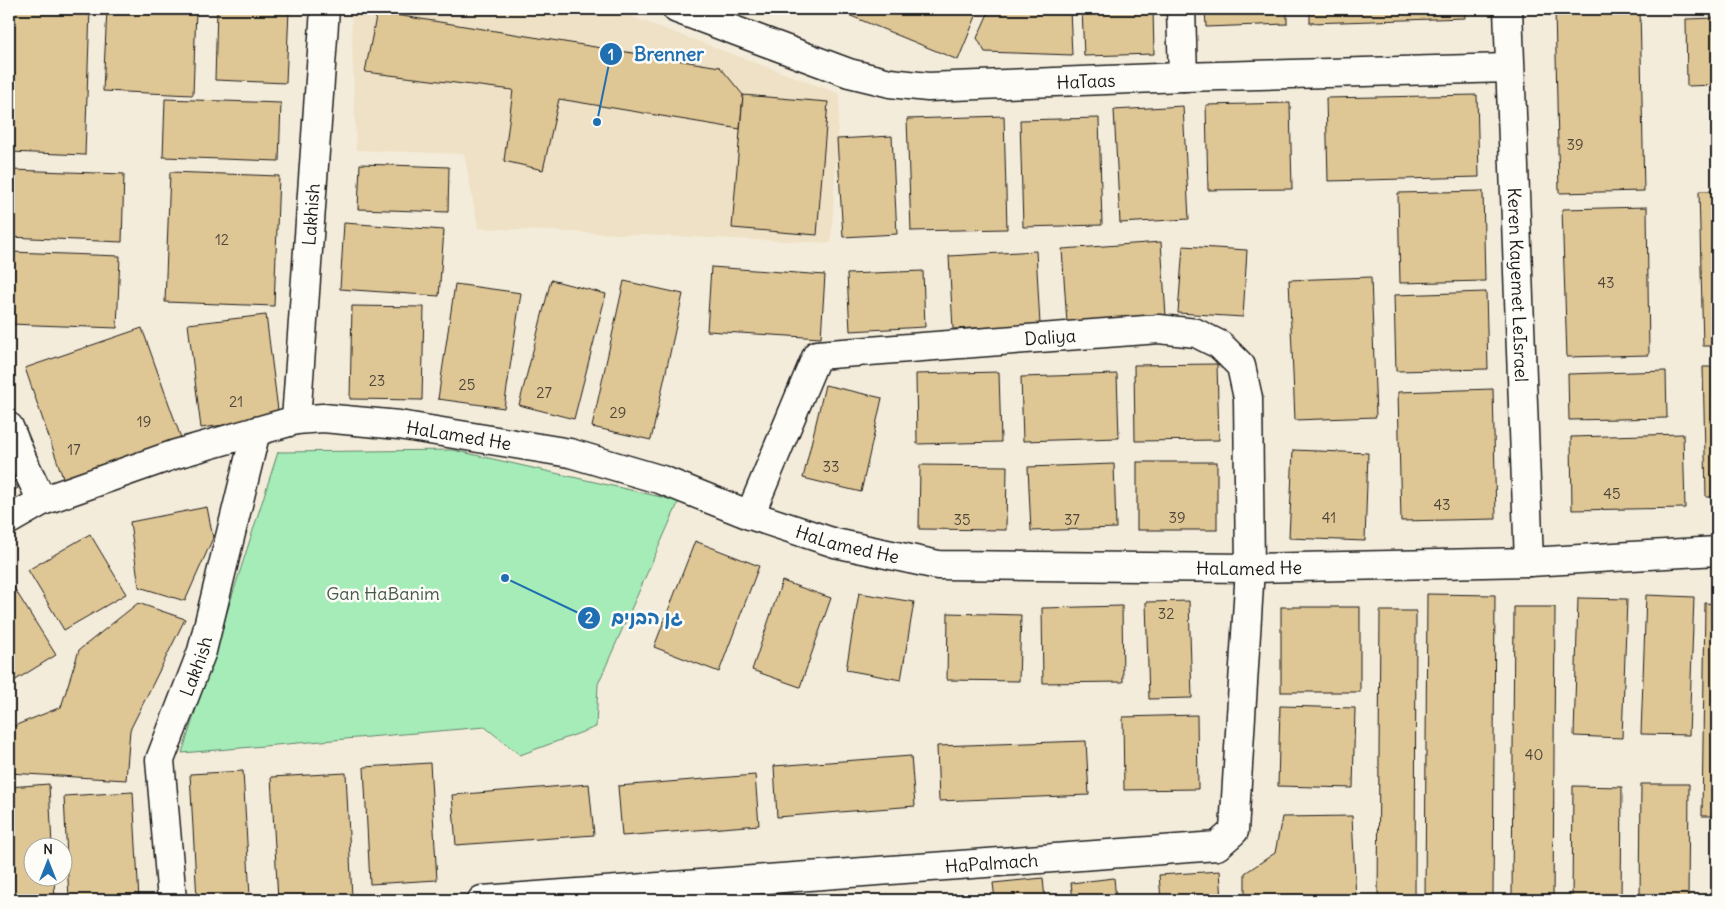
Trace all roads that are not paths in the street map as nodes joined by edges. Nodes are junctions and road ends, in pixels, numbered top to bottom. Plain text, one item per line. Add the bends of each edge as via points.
1 (325, 9) edge
2 (677, 9) edge
3 (1181, 9) edge
4 (1508, 9) edge
5 (1509, 68) junction
6 (1183, 77) junction
7 (296, 420) junction
8 (9, 427) edge
9 (256, 431) junction
10 (42, 501) junction
11 (750, 515) junction
12 (9, 520) edge
13 (1717, 551) edge
14 (1529, 562) junction
15 (1250, 568) junction
16 (172, 900) edge
17 (482, 900) edge

1 - 7 street, Lakhish
2 - 6 street, HaTaas via 849,73 890,83 928,87
3 - 6 street
4 - 5 street, Keren Kayemet LeIsrael
5 - 6 street, HaTaas
5 - 14 street, Keren Kayemet LeIsrael
7 - 9 street, HaLamed He
7 - 11 street, HaLamed He via 323,418 399,425 570,453 662,480
8 - 10 street
9 - 10 street, HaLamed He via 176,454
9 - 16 street, Lakhish via 202,651 160,760
10 - 12 street, HaLamed He
11 - 15 street, HaLamed He via 835,543 938,565
11 - 15 street, Daliya via 817,355 1159,329 1196,333 1220,345 1240,366 1248,398
13 - 14 street, HaLamed He
14 - 15 street, HaLamed He
15 - 17 street, HaPalmach via 1234,831 1217,846

